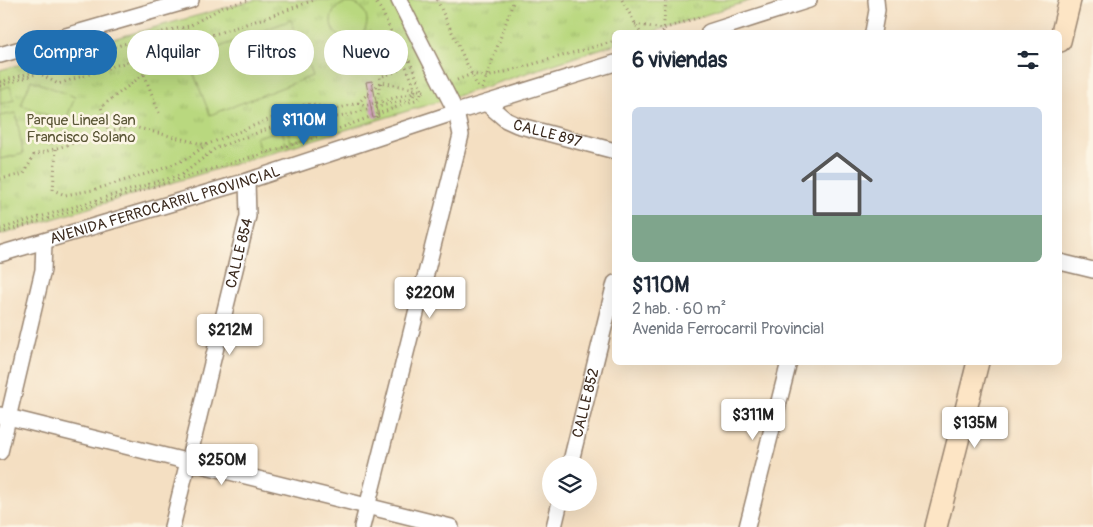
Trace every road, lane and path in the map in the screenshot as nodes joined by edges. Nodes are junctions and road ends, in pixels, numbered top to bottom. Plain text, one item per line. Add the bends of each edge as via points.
1 (191, 0) edge
2 (249, 0) edge
3 (314, 0) edge
4 (374, 0) edge
5 (399, 0) edge
6 (437, 0) edge
7 (514, 0) edge
8 (622, 0) edge
9 (666, 0) edge
10 (809, 0) edge
11 (876, 0) edge
12 (1070, 0) edge
13 (168, 3) edge
14 (386, 8) dead end
15 (635, 24) junction
16 (172, 30) edge
17 (390, 30) edge
18 (396, 30) edge
19 (639, 30) edge
20 (659, 30) edge
21 (663, 30) edge
22 (714, 30) edge
23 (873, 30) edge
24 (219, 31) edge
25 (1062, 33) edge
26 (612, 42) edge
27 (127, 43) edge
28 (0, 55) edge
29 (408, 58) edge
30 (127, 61) edge
31 (612, 63) edge
32 (408, 73) edge
33 (472, 74) junction
34 (143, 75) edge
35 (144, 75) edge
36 (386, 75) edge
37 (487, 77) junction
38 (0, 82) edge
39 (382, 82) junction
40 (0, 86) edge
41 (443, 86) junction
42 (422, 90) junction
43 (415, 91) junction
44 (358, 103) junction
45 (376, 103) junction
46 (486, 104) junction
47 (456, 112) junction
48 (160, 113) dead end
49 (109, 133) junction
50 (206, 145) junction
51 (56, 149) junction
52 (612, 150) edge
53 (0, 179) edge
54 (247, 181) junction
55 (0, 231) edge
56 (44, 242) junction
57 (0, 254) edge
58 (1062, 262) edge
59 (1093, 270) edge
60 (612, 295) edge
61 (788, 365) edge
62 (977, 365) edge
63 (4, 417) edge
64 (0, 452) edge
65 (572, 456) edge
66 (189, 462) junction
67 (368, 506) junction
68 (558, 511) edge
69 (172, 527) edge
70 (362, 527) edge
71 (451, 527) edge
72 (554, 527) edge
73 (747, 527) edge
74 (936, 527) edge

1 - 13 street
2 - 16 path via 223,7 189,26
3 - 24 path
4 - 17 path
5 - 41 street
6 - 33 path
7 - 37 path
8 - 15 path
9 - 21 path
10 - 22 street
11 - 23 street
12 - 25 main road
13 - 28 street
14 - 18 path
15 - 19 path
15 - 20 path
26 - 37 path
27 - 38 path
29 - 42 path
30 - 40 path via 58,84 39,73
31 - 46 street, AVENIDA FERROCARRIL PROVINCIAL
32 - 43 path
33 - 37 path
33 - 37 path via 481,94
33 - 41 path
34 - 49 path via 101,107
35 - 48 path
36 - 39 path via 380,77
39 - 43 path
39 - 44 path
39 - 45 path
41 - 42 path via 430,92
41 - 47 street
42 - 43 path
42 - 55 path via 418,99 314,138
43 - 45 path
43 - 55 path via 408,100 340,117 306,115 216,148 183,174
44 - 45 path via 365,106
44 - 50 path via 336,109 307,104
46 - 47 street, AVENIDA FERROCARRIL PROVINCIAL
46 - 52 street, CALLE 897 via 517,125
47 - 54 street, AVENIDA FERROCARRIL PROVINCIAL
47 - 67 street via 459,144
49 - 50 path via 130,126
49 - 51 path
50 - 51 path via 188,158 162,169 65,195 53,190
51 - 53 path via 34,155 24,174
54 - 56 street, AVENIDA FERROCARRIL PROVINCIAL
54 - 66 street, CALLE 854 via 248,216
56 - 57 street, AVENIDA FERROCARRIL PROVINCIAL
56 - 63 street via 43,270
58 - 59 street
60 - 65 street, CALLE 852
61 - 73 street
62 - 74 main road
63 - 64 street
63 - 66 street
66 - 67 street
66 - 69 street, CALLE 854
67 - 70 street
67 - 71 street
68 - 72 street

